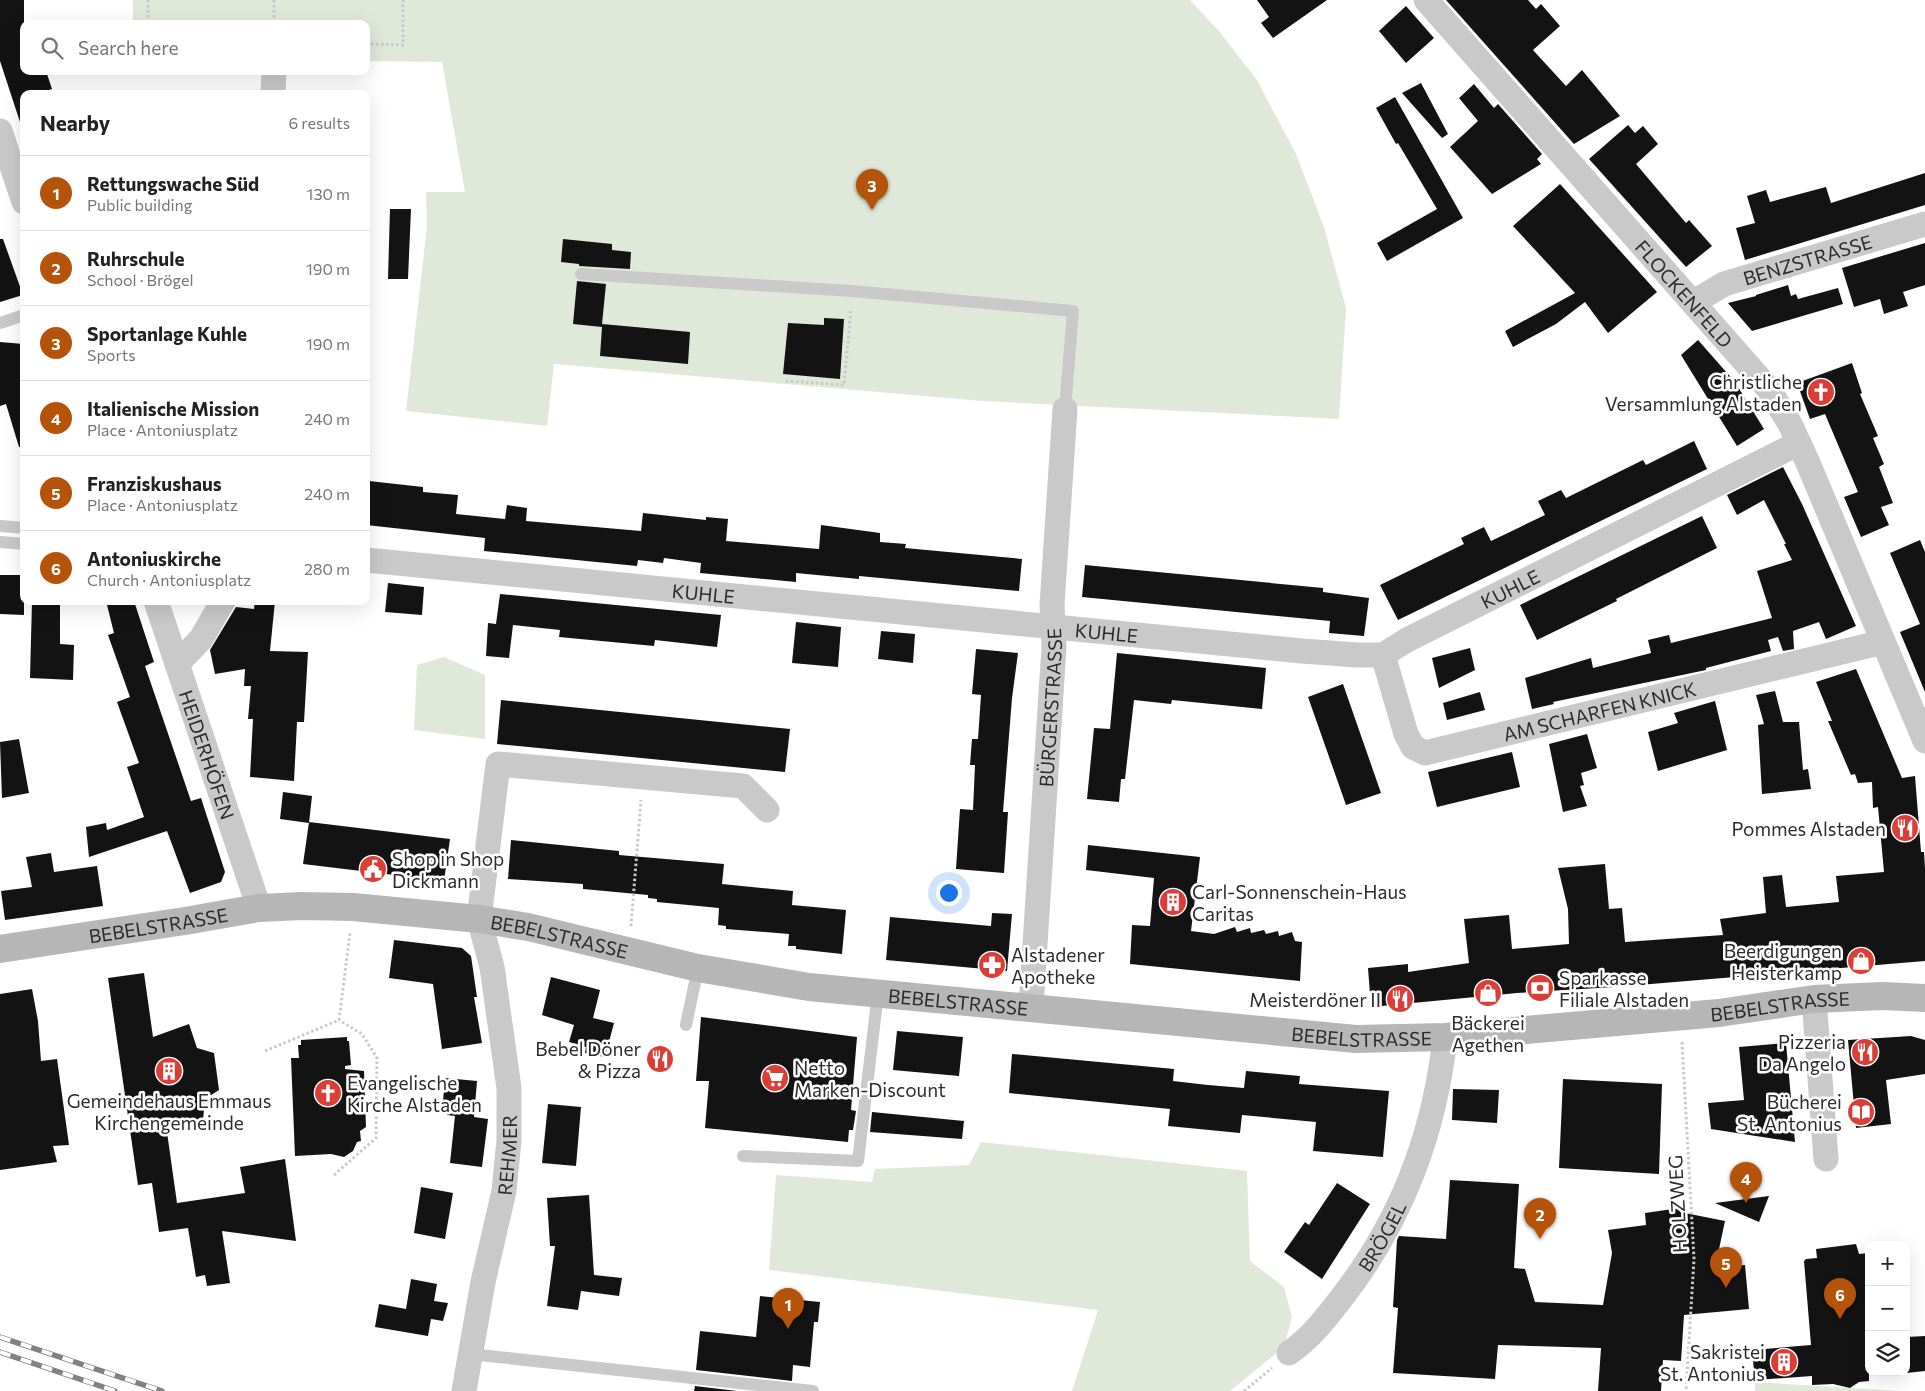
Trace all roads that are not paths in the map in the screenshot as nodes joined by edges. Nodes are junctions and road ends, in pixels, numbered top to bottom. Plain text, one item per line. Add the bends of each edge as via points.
1 (1426, 0) edge
2 (274, 75) edge
3 (273, 90) edge
4 (0, 131) edge
5 (20, 190) edge
6 (1925, 224) edge
7 (581, 274) dead end
8 (1694, 302) junction
9 (20, 316) edge
10 (0, 323) edge
11 (1065, 408) joint
12 (1799, 443) junction
13 (0, 526) edge
14 (20, 528) edge
15 (0, 542) edge
16 (20, 544) edge
17 (370, 560) edge
18 (157, 605) edge
19 (221, 605) edge
20 (1052, 627) junction
21 (1883, 642) junction
22 (1382, 655) junction
23 (177, 664) junction
24 (1925, 741) edge
25 (767, 810) dead end
26 (259, 908) junction
27 (479, 920) junction
28 (0, 949) edge
29 (698, 968) junction
30 (878, 993) junction
31 (1925, 998) edge
32 (1814, 999) junction
33 (1032, 1007) junction
34 (686, 1025) dead end
35 (1445, 1037) junction
36 (744, 1156) dead end
37 (1826, 1159) dead end
38 (470, 1354) junction
39 (1289, 1354) road end
40 (464, 1391) edge
41 (814, 1391) edge

1 - 8 street, FLOCKENFELD
2 - 3 street
4 - 5 street
6 - 8 street, BENZSTRASSE via 1724,284
7 - 11 lane via 852,291 1073,310
8 - 12 street, FLOCKENFELD via 1768,388
9 - 10 lane
11 - 20 street, BÜRGERSTRASSE
12 - 21 street, FLOCKENFELD
12 - 22 street, KUHLE via 1415,635
13 - 14 lane
15 - 16 lane
17 - 20 street, KUHLE
18 - 23 street, HEIDERHÖFEN
19 - 23 street via 201,639
20 - 22 street, KUHLE via 1357,656
20 - 33 street, BÜRGERSTRASSE via 1054,647
21 - 22 street, AM SCHARFEN KNICK via 1425,753 1413,748 1406,734
21 - 24 street, FLOCKENFELD
23 - 26 street, HEIDERHÖFEN
25 - 27 street via 743,786 498,764
26 - 27 street, BEBELSTRASSE via 353,907
26 - 28 street, BEBELSTRASSE
27 - 29 street, BEBELSTRASSE via 544,930
27 - 38 street, REHMER via 492,967 510,1114 504,1191
29 - 30 street, BEBELSTRASSE via 809,987
29 - 34 lane
30 - 33 street, BEBELSTRASSE
30 - 36 lane via 858,1161
31 - 32 street, BEBELSTRASSE
32 - 35 street, BEBELSTRASSE via 1681,1016
32 - 37 street
33 - 35 street, BEBELSTRASSE via 1327,1037
35 - 39 street, BRÖGEL via 1441,1072 1420,1150 1395,1216 1380,1244 1331,1313 1304,1343
38 - 40 street, REHMER
38 - 41 lane

